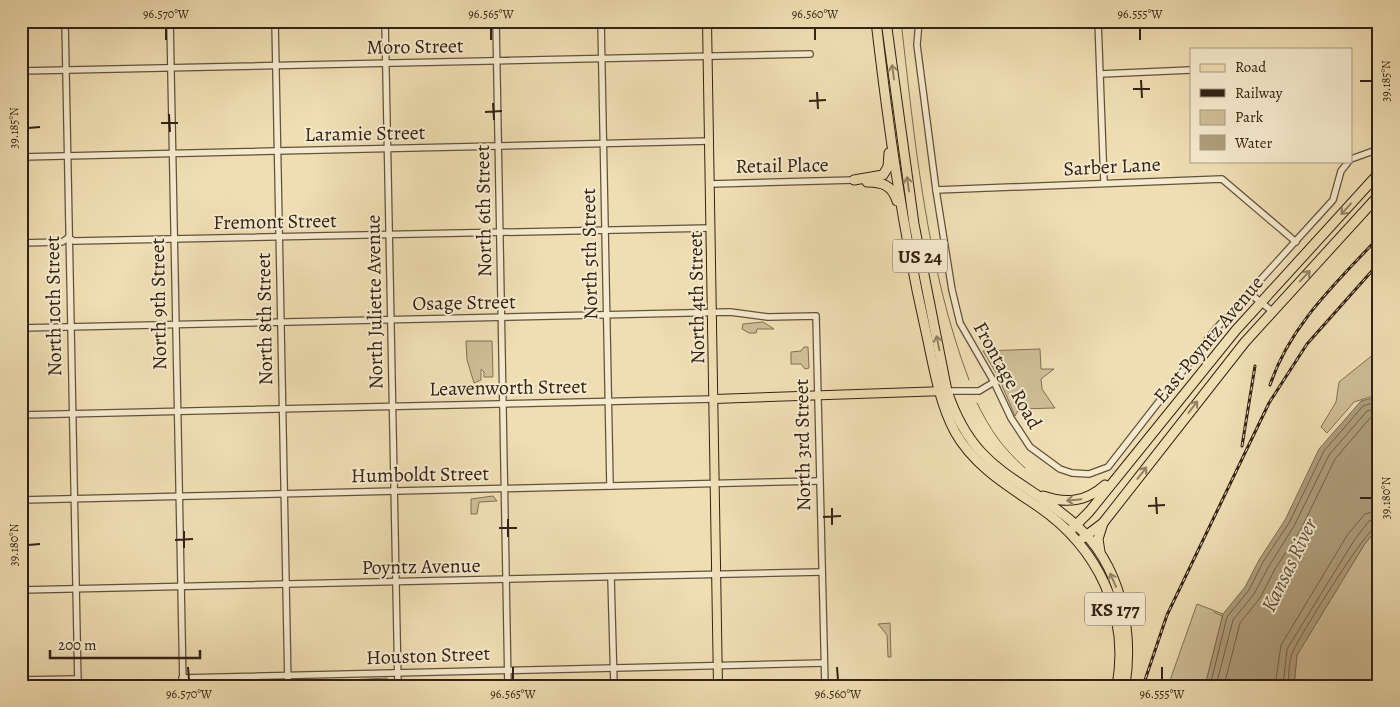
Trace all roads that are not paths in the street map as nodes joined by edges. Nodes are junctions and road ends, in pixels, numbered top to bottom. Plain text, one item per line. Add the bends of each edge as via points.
1 (65, 21) edge
2 (170, 21) edge
3 (275, 21) edge
4 (385, 21) edge
5 (496, 21) edge
6 (601, 21) edge
7 (707, 21) edge
8 (876, 21) edge
9 (886, 21) edge
10 (919, 21) edge
11 (1098, 21) edge
12 (810, 54) dead end
13 (708, 56) junction
14 (602, 58) junction
15 (496, 60) junction
16 (386, 63) junction
17 (276, 65) junction
18 (171, 68) junction
19 (66, 70) junction
20 (1190, 70) edge
21 (21, 71) edge
22 (1100, 74) junction
23 (885, 95) junction
24 (710, 141) junction
25 (603, 144) junction
26 (498, 146) junction
27 (388, 149) junction
28 (1379, 149) edge
29 (277, 151) junction
30 (173, 154) junction
31 (68, 156) junction
32 (21, 157) edge
33 (1352, 159) edge
34 (1348, 162) edge
35 (1379, 173) edge
36 (854, 180) junction
37 (1104, 183) junction
38 (710, 184) junction
39 (936, 190) junction
40 (1379, 196) edge
41 (904, 224) junction
42 (711, 228) junction
43 (604, 229) junction
44 (500, 232) junction
45 (389, 234) junction
46 (279, 237) junction
47 (68, 238) junction
48 (174, 240) junction
49 (1296, 242) junction
50 (21, 243) edge
51 (1249, 293) junction
52 (1261, 302) junction
53 (1272, 311) junction
54 (712, 313) junction
55 (606, 315) junction
56 (816, 316) joint
57 (500, 318) junction
58 (391, 320) junction
59 (281, 322) junction
60 (175, 325) junction
61 (70, 327) junction
62 (21, 328) edge
63 (994, 382) junction
64 (944, 391) junction
65 (818, 395) junction
66 (714, 399) junction
67 (607, 401) junction
68 (503, 404) junction
69 (393, 405) junction
70 (282, 408) junction
71 (176, 411) junction
72 (71, 414) junction
73 (21, 415) edge
74 (1115, 478) junction
75 (819, 481) junction
76 (715, 484) junction
77 (610, 486) junction
78 (504, 489) junction
79 (1028, 490) junction
80 (395, 491) junction
81 (284, 494) junction
82 (179, 496) junction
83 (73, 498) junction
84 (21, 500) edge
85 (1103, 523) junction
86 (1073, 528) junction
87 (1082, 539) junction
88 (1101, 556) junction
89 (821, 572) junction
90 (717, 574) junction
91 (612, 577) junction
92 (506, 580) junction
93 (397, 582) junction
94 (286, 585) junction
95 (181, 587) junction
96 (21, 590) edge
97 (76, 590) junction
98 (824, 663) junction
99 (718, 664) junction
100 (614, 667) junction
101 (508, 669) junction
102 (398, 672) junction
103 (288, 675) junction
104 (182, 678) junction
105 (21, 680) edge
106 (78, 683) edge
107 (183, 686) edge
108 (288, 686) edge
109 (398, 686) edge
110 (508, 686) edge
111 (614, 686) edge
112 (718, 686) edge
113 (825, 686) edge
114 (1117, 686) edge
115 (1125, 686) edge

1 - 19 street, North 10th Street
2 - 18 street, North 9th Street
3 - 17 street, North 8th Street
4 - 16 street, North Juliette Avenue
5 - 15 street, North 6th Street
6 - 14 street, North 5th Street
7 - 13 main road, North 4th Street
8 - 23 highway, US 24
64 -> 9 highway, US 24 via 914,224
10 - 39 street, Frontage Road via 917,45
11 - 22 street
12 - 13 street, Moro Street
13 - 14 street, Moro Street
13 - 24 main road, North 4th Street
14 - 15 street, Moro Street
14 - 25 street, North 5th Street
15 - 16 street, Moro Street
15 - 26 street, North 6th Street
16 - 17 street, Moro Street
16 - 27 street, North Juliette Avenue
17 - 18 street, Moro Street
17 - 29 street, North 8th Street
18 - 19 street, Moro Street
18 - 30 street, North 9th Street
19 - 21 street, Moro Street
19 - 31 street, North 10th Street
20 - 22 street
22 - 37 street
23 - 36 highway via 888,167 878,177
23 - 41 highway, US 24
24 - 25 street, Laramie Street
24 - 38 main road, North 4th Street
25 - 26 street, Laramie Street
25 - 43 street, North 5th Street
26 - 27 street, Laramie Street
26 - 44 street, North 6th Street
27 - 29 street, Laramie Street
27 - 45 street, North Juliette Avenue
28 - 33 street, Frontage Road
29 - 30 street, Laramie Street
29 - 46 street, North 8th Street
30 - 31 street, Laramie Street
30 - 48 street, North 9th Street
31 - 32 street, Laramie Street
31 - 47 street, North 10th Street
34 - 49 street, Frontage Road via 1341,170 1334,200
35 -> 52 highway, East Poyntz Avenue / US 24
36 - 38 street, Retail Place
36 - 41 highway via 883,183 891,188
37 - 39 street, Sarber Lane
37 - 49 street, Sarber Lane via 1222,179
38 - 42 main road, North 4th Street
39 - 63 street, Frontage Road via 960,323
53 -> 40 highway, East Poyntz Avenue
41 - 64 highway, US 24
42 - 43 street, Fremont Street
42 - 54 main road, North 4th Street
43 - 44 street, Fremont Street
43 - 55 street, North 5th Street
44 - 45 street, Fremont Street
44 - 57 street, North 6th Street
45 - 46 street, Fremont Street
45 - 58 street, North Juliette Avenue
46 - 48 street, Fremont Street
46 - 59 street, North 8th Street
47 - 48 street, Fremont Street via 74,241
47 - 50 street, Fremont Street via 62,242
47 - 61 street, North 10th Street
48 - 60 street, North 9th Street
49 - 51 street, Frontage Road
51 - 52 street
51 - 63 street, Frontage Road via 1214,331 1108,467 1099,472 1072,473 1038,454 1021,435
52 - 53 street
52 - 74 highway, East Poyntz Avenue / US 24
85 -> 53 highway, East Poyntz Avenue
54 - 55 street, Osage Street
54 - 56 street, Osage Street
54 - 66 main road, North 4th Street
55 - 57 street, Osage Street
55 - 67 street, North 5th Street
56 - 65 street, North 3rd Street
57 - 58 street, Osage Street
57 - 68 street, North 6th Street
58 - 59 street, Osage Street
58 - 69 street, North Juliette Avenue
59 - 60 street, Osage Street
59 - 70 street, North 8th Street
60 - 61 street, Osage Street
60 - 71 street, North 9th Street
61 - 62 street, Osage Street
61 - 72 street, North 10th Street
63 - 64 street, Leavenworth Street via 979,391
64 - 65 main road, Leavenworth Street
64 - 79 highway, US 24 via 971,442 988,461
64 - 86 highway, US 24 via 956,433 970,453 1000,480
65 - 66 main road, Leavenworth Street
65 - 75 street, North 3rd Street
66 - 67 street, Leavenworth Street
66 - 76 main road, North 4th Street
67 - 68 street, Leavenworth Street
67 - 77 street, North 5th Street
68 - 69 street, Leavenworth Street
68 - 78 street, North 6th Street
69 - 70 street, Leavenworth Street
69 - 80 street, North Juliette Avenue
70 - 71 street, Leavenworth Street
70 - 81 street, North 8th Street
71 - 72 street, Leavenworth Street
71 - 82 street, North 9th Street
72 - 73 street, Leavenworth Street
72 - 83 street, North 10th Street
74 -> 79 highway, US 24 via 1098,491 1075,500 1052,499
74 - 86 highway, East Poyntz Avenue / US 24
75 - 76 street, Humboldt Street
75 - 89 street, North 3rd Street
76 - 77 street, Humboldt Street
76 - 90 main road, North 4th Street
77 - 78 street, Humboldt Street
78 - 80 street, Humboldt Street
78 - 92 street, North 6th Street
79 - 86 highway
80 - 81 street, Humboldt Street
80 - 93 street, North Juliette Avenue
81 - 82 street, Humboldt Street
81 - 94 street, North 8th Street
82 - 83 street, Humboldt Street
82 - 95 street, North 9th Street
83 - 84 street, Humboldt Street
83 - 97 street, North 10th Street
85 - 87 highway, East Poyntz Avenue
85 - 88 highway via 1098,539
86 - 87 highway, US 24
87 - 88 highway, KS 177
87 - 114 highway, KS 177 via 1102,575 1114,608 1120,654
115 -> 88 highway, KS 177 via 1128,656 1126,624 1117,587
89 - 90 street, Poyntz Avenue
89 - 98 street, North 3rd Street
90 - 91 street, Poyntz Avenue
90 - 99 main road, North 4th Street
91 - 92 street, Poyntz Avenue
91 - 100 street
92 - 93 street, Poyntz Avenue
92 - 101 street, North 6th Street
93 - 94 street, Poyntz Avenue
93 - 102 street, North Juliette Avenue
94 - 95 street, Poyntz Avenue
94 - 103 street, North 8th Street
95 - 97 street, Poyntz Avenue
95 - 104 street, North 9th Street
96 - 97 street, Poyntz Avenue
97 - 106 street, North 10th Street
98 - 99 street, Houston Street
98 - 113 street, North 3rd Street
99 - 100 street, Houston Street
99 - 112 main road, North 4th Street
100 - 101 street, Houston Street
100 - 111 street
101 - 102 street, Houston Street
101 - 110 street, North 6th Street
102 - 103 street, Houston Street
102 - 109 street, North Juliette Avenue
103 - 104 street, Houston Street
103 - 108 street, North 8th Street
104 - 107 street, North 9th Street
105 - 106 street

